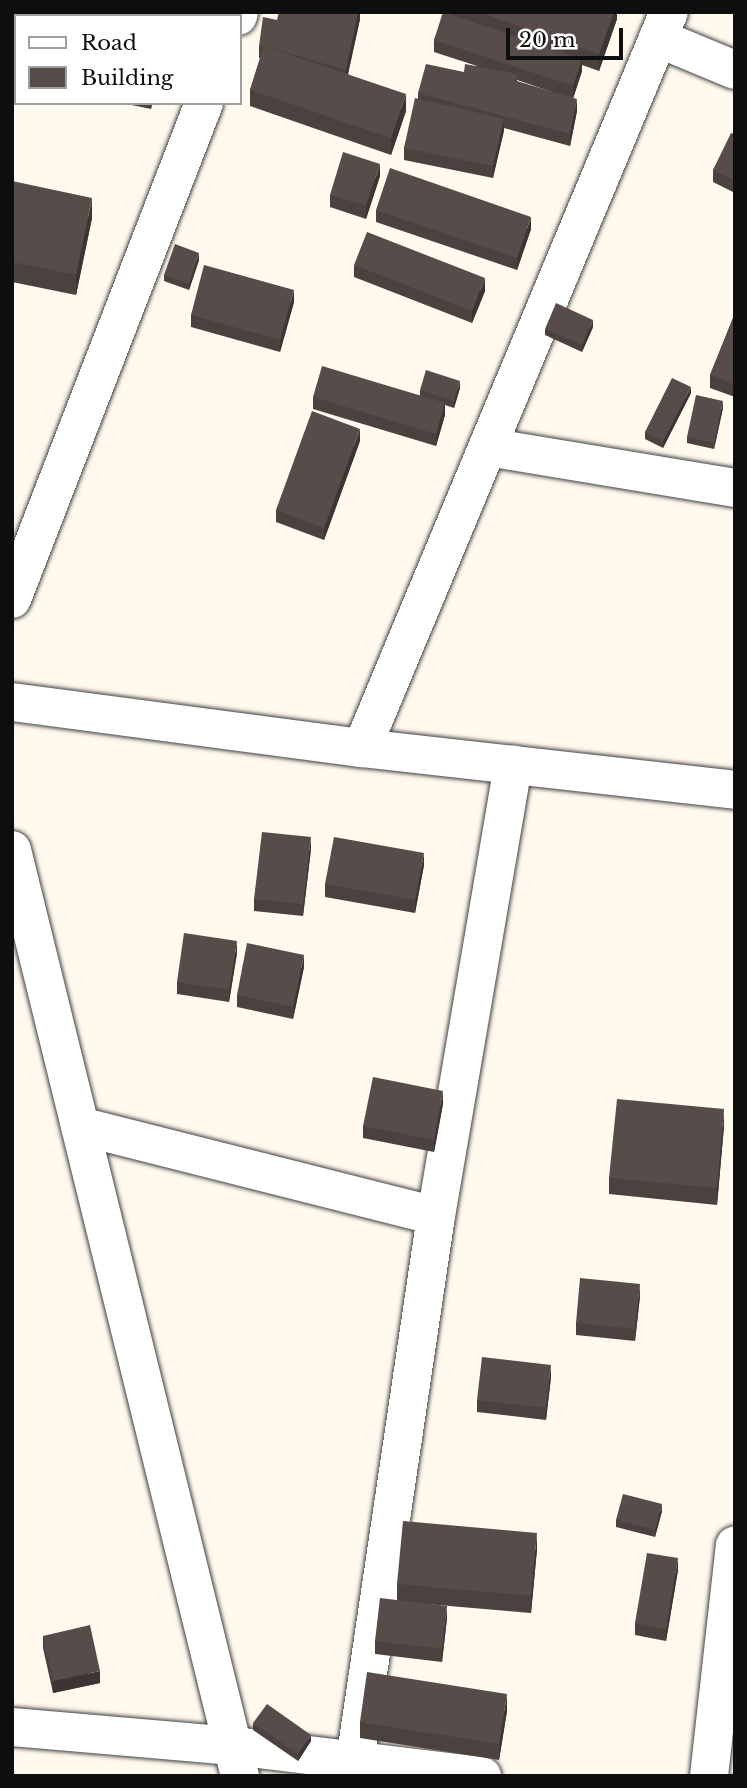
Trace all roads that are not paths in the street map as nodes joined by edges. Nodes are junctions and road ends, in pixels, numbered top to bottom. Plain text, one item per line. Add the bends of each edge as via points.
1 (664, 25) edge
2 (735, 70) edge
3 (203, 105) edge
4 (488, 447) junction
5 (735, 488) edge
6 (12, 599) edge
7 (12, 702) edge
8 (362, 748) junction
9 (513, 765) junction
10 (735, 790) edge
11 (12, 850) edge
12 (80, 1126) junction
13 (436, 1216) junction
14 (735, 1545) edge
15 (12, 1727) edge
16 (237, 1761) edge
17 (355, 1761) junction
18 (482, 1776) edge
19 (709, 1776) edge

1 - 2 street
1 - 4 street
3 - 6 street
4 - 5 street
4 - 8 street
7 - 8 street
8 - 9 street
9 - 10 street
9 - 13 street
11 - 12 street
12 - 13 street
12 - 16 street
13 - 17 street
14 - 19 street
15 - 16 street
16 - 17 street
17 - 18 street

